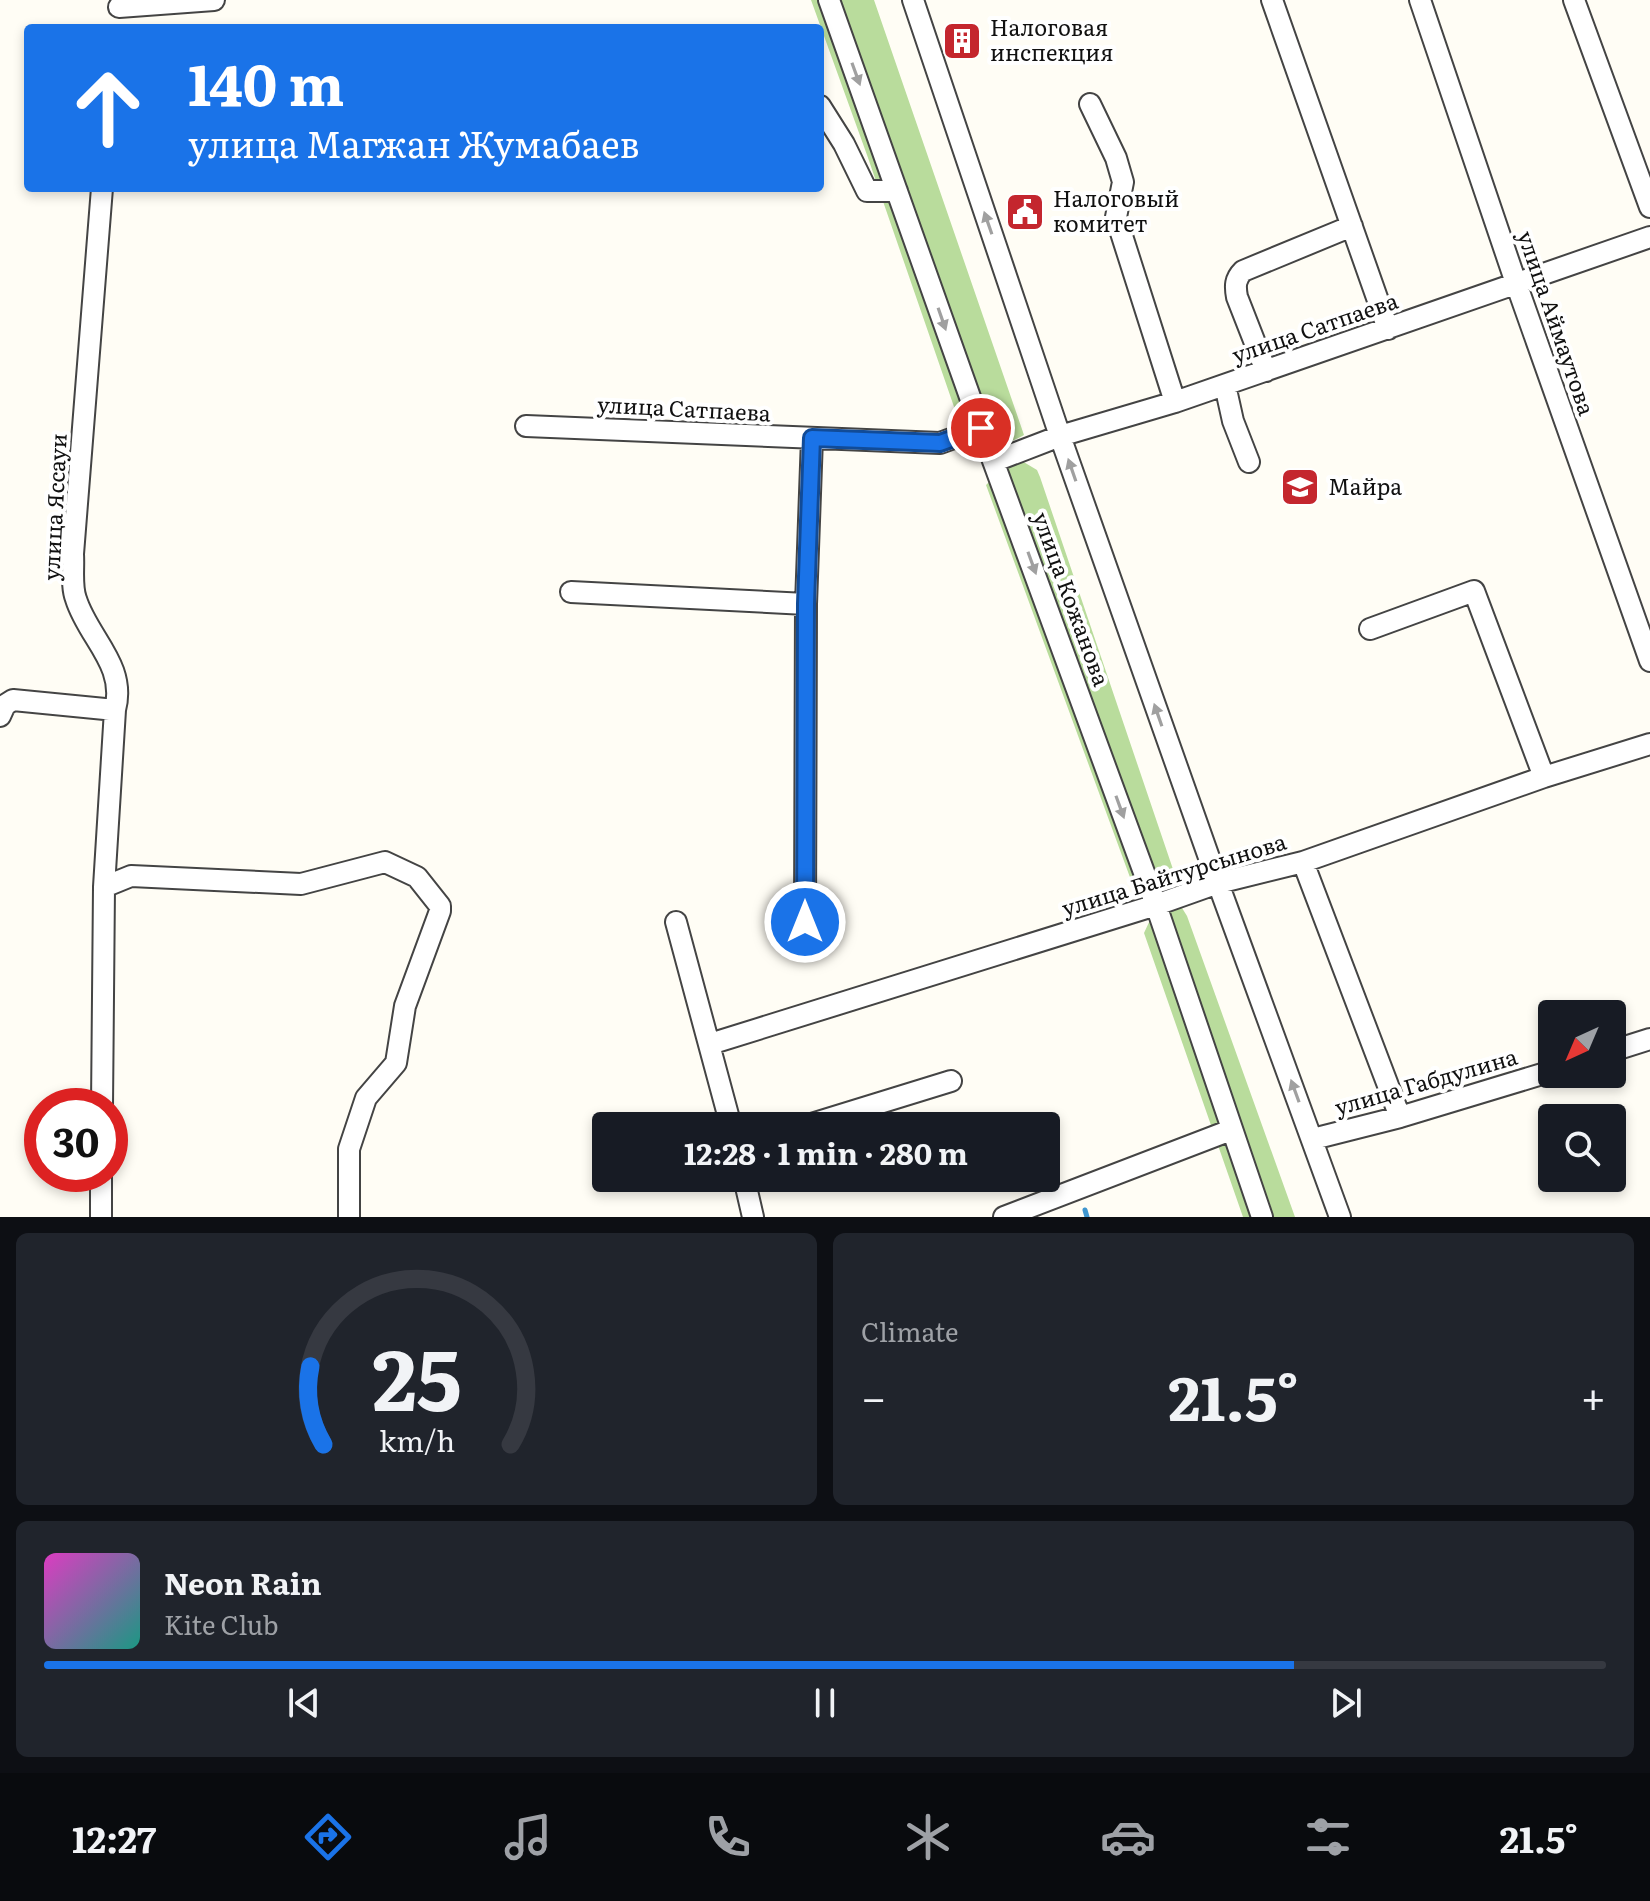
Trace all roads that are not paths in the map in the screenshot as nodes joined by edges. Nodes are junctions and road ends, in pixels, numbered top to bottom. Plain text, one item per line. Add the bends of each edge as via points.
1 (214, 0) edge
2 (829, 0) edge
3 (913, 0) edge
4 (1272, 0) edge
5 (1420, 0) edge
6 (1574, 0) edge
7 (119, 12) edge
8 (1090, 104) dead end
9 (824, 112) edge
10 (897, 191) junction
11 (102, 192) edge
12 (1650, 207) edge
13 (1352, 226) junction
14 (1650, 237) edge
15 (1516, 283) junction
16 (1388, 329) junction
17 (1266, 371) junction
18 (1225, 385) junction
19 (1175, 402) junction
20 (526, 426) dead end
21 (981, 428) junction
22 (1060, 436) junction
23 (812, 438) junction
24 (995, 461) junction
25 (1249, 462) dead end
26 (571, 592) dead end
27 (806, 604) junction
28 (1370, 629) dead end
29 (1650, 661) edge
30 (115, 710) junction
31 (0, 716) edge
32 (1650, 744) edge
33 (1544, 777) junction
34 (1303, 862) junction
35 (1218, 883) junction
36 (104, 887) junction
37 (1156, 905) junction
38 (676, 922) dead end
39 (805, 922) dead end
40 (1650, 1039) edge
41 (710, 1044) junction
42 (1626, 1047) edge
43 (1538, 1075) edge
44 (951, 1081) dead end
45 (102, 1088) edge
46 (727, 1112) edge
47 (850, 1112) edge
48 (1400, 1117) junction
49 (1231, 1130) junction
50 (1313, 1139) junction
51 (101, 1192) edge
52 (747, 1192) edge
53 (101, 1217) edge
54 (349, 1217) edge
55 (753, 1217) edge
56 (1004, 1217) edge
57 (1262, 1217) edge
58 (1340, 1217) edge

1 - 7 street
2 -> 10 street, улица Кожанова
22 -> 3 street, улица Кожанова
4 - 13 street
5 - 15 street, улица Аймаутова
6 - 12 street
8 - 19 street via 1123,182 1116,217
9 - 10 street via 867,191
10 -> 21 street, улица Кожанова
11 - 30 street, улица Яссауи via 74,597 113,666
13 - 16 street
13 - 17 street via 1239,275 1237,297
14 - 15 street, улица Сатпаева
15 - 16 street, улица Сатпаева
15 - 29 street, улица Аймаутова
16 - 17 street, улица Сатпаева
17 - 18 street, улица Сатпаева
18 - 19 street, улица Сатпаева
18 - 25 street
19 - 22 street, улица Сатпаева
20 - 23 street, улица Сатпаева
21 - 23 street, улица Сатпаева via 940,443
21 - 24 street, улица Кожанова
22 - 24 street, улица Сатпаева
35 -> 22 street, улица Кожанова
23 - 27 street
24 -> 37 street, улица Кожанова
26 - 27 street
27 - 39 street
28 - 33 street via 1474,591
30 - 31 street via 13,700
30 - 36 street, улица Яссауи
32 - 33 street, улица Байтурсынова
33 - 34 street, улица Байтурсынова
34 - 35 street, улица Байтурсынова
34 - 48 street
35 - 37 street, улица Байтурсынова
50 -> 35 street, улица Кожанова
36 - 45 street, улица Яссауи
36 - 54 street via 131,876 301,884 385,862 425,884 440,911 405,1006 396,1063 366,1098 349,1149
37 - 41 street, улица Байтурсынова
37 - 49 street, улица Кожанова
38 - 41 street
40 - 42 street
41 - 46 street
43 - 48 street, улица Габдулина
44 - 47 street
48 - 50 street, улица Габдулина
49 - 56 street
49 - 57 street, улица Кожанова
50 - 58 street, улица Кожанова
51 - 53 street
52 - 55 street

